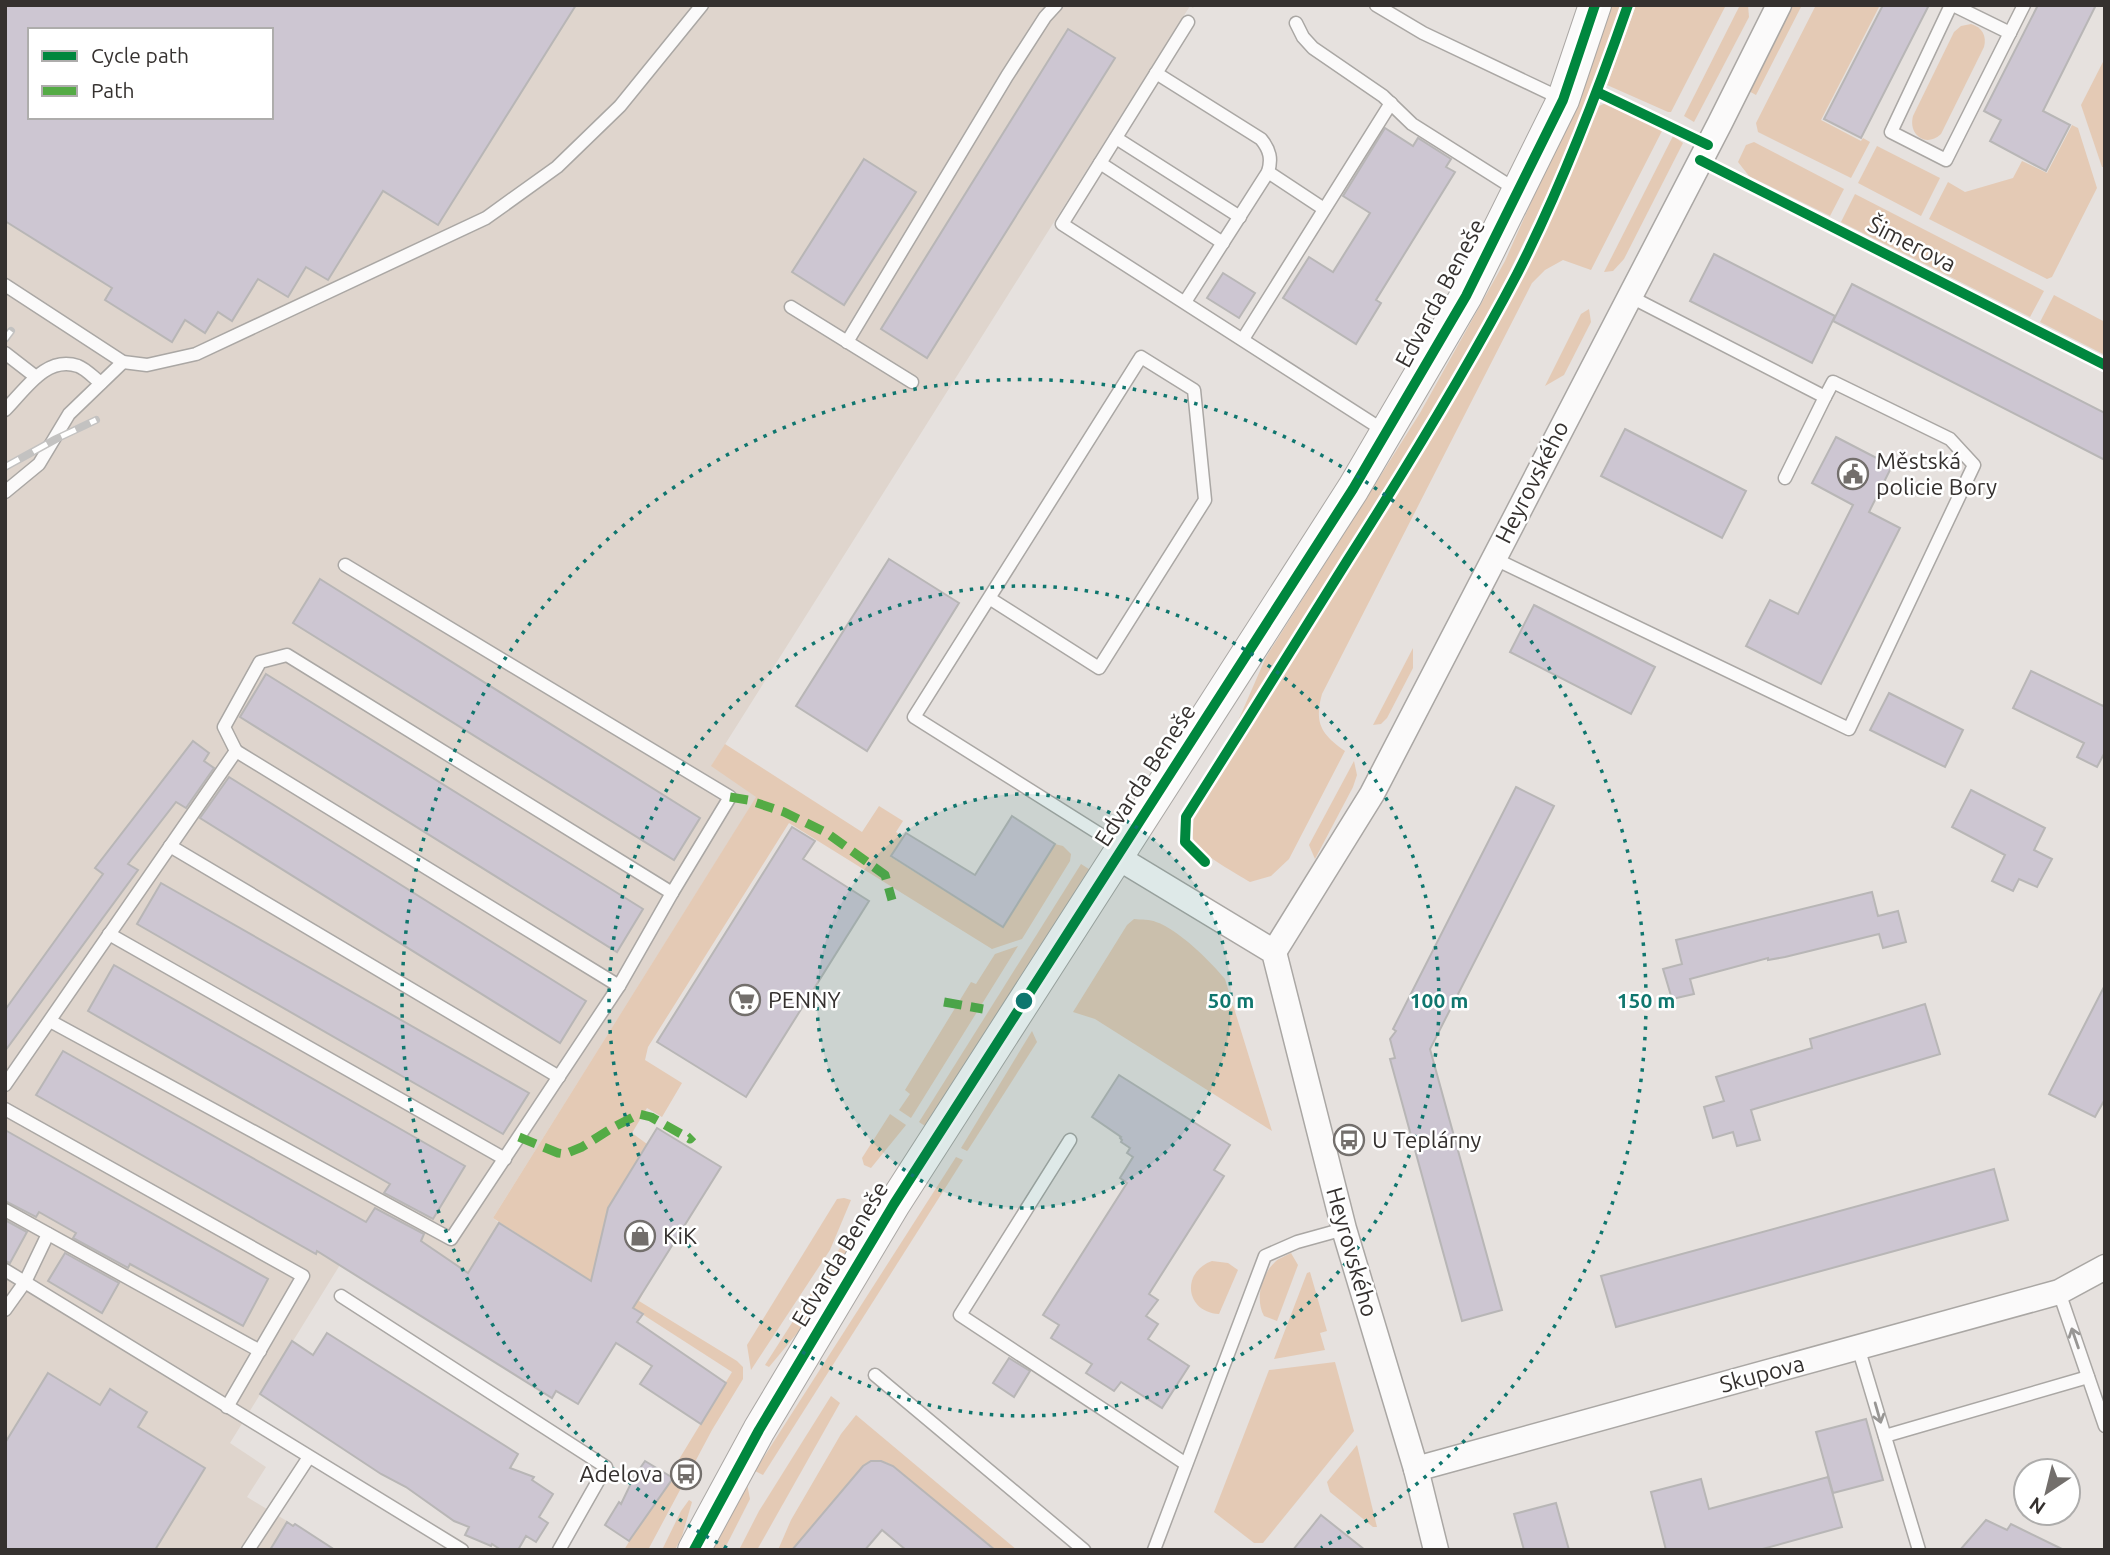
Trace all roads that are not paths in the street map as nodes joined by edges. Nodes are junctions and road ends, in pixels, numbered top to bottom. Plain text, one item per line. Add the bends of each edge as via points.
1 (702, 5) edge
2 (1056, 5) edge
3 (1376, 5) edge
4 (1595, 5) edge
5 (1779, 5) edge
6 (1952, 5) edge
7 (2024, 5) edge
8 (1188, 22) dead end
9 (1296, 23) dead end
10 (2010, 33) junction
11 (1156, 73) junction
12 (1563, 100) junction
13 (1391, 103) junction
14 (1116, 138) junction
15 (1100, 163) junction
16 (1268, 172) junction
17 (1518, 191) junction
18 (1324, 209) junction
19 (1240, 217) junction
20 (1223, 243) junction
21 (5, 285) edge
22 (1629, 296) junction
23 (1185, 302) junction
24 (791, 307) dead end
25 (1243, 339) junction
26 (848, 342) junction
27 (5, 353) edge
28 (123, 362) junction
29 (36, 377) junction
30 (912, 382) dead end
31 (101, 383) junction
32 (1825, 397) junction
33 (5, 410) edge
34 (1386, 432) junction
35 (1785, 478) dead end
36 (5, 492) edge
37 (1493, 558) junction
38 (345, 565) dead end
39 (989, 598) junction
40 (236, 751) junction
41 (170, 846) junction
42 (1120, 853) junction
43 (672, 893) junction
44 (109, 934) junction
45 (1274, 952) junction
46 (619, 986) junction
47 (50, 1021) junction
48 (559, 1077) junction
49 (5, 1085) edge
50 (5, 1109) edge
51 (1070, 1140) dead end
52 (505, 1158) junction
53 (5, 1210) edge
54 (1344, 1229) junction
55 (48, 1234) junction
56 (2105, 1267) edge
57 (5, 1270) edge
58 (25, 1282) junction
59 (2059, 1292) junction
60 (341, 1296) dead end
61 (5, 1310) edge
62 (1858, 1348) junction
63 (260, 1351) junction
64 (875, 1374) dead end
65 (2088, 1377) junction
66 (227, 1407) junction
67 (2105, 1426) edge
68 (1885, 1436) junction
69 (309, 1457) junction
70 (1186, 1464) junction
71 (1416, 1469) junction
72 (447, 1546) edge
73 (248, 1550) edge
74 (462, 1550) edge
75 (559, 1550) edge
76 (694, 1550) edge
77 (1083, 1550) edge
78 (1154, 1550) edge
79 (1436, 1550) edge
80 (1919, 1550) edge

1 - 28 lane via 620,106 558,167 486,218 196,354 147,365
2 - 26 lane via 1007,76
3 - 12 lane via 1423,33
4 - 12 street, Edvarda Beneše
5 - 22 street, Heyrovského
6 - 10 lane
6 - 10 lane via 1891,132 1946,160
7 - 10 lane
8 - 11 lane
9 - 13 lane via 1313,48
11 - 14 lane
11 - 16 lane via 1261,139 1270,154
12 - 17 street, Edvarda Beneše
13 - 17 lane via 1412,124
13 - 18 lane
14 - 15 lane
14 - 19 lane
15 - 20 lane
15 - 23 lane via 1062,224
16 - 18 lane
16 - 19 lane
17 - 34 street, Edvarda Beneše via 1466,296
18 - 25 lane
19 - 20 lane
20 - 23 lane
21 - 28 lane
22 - 32 lane
22 - 37 street, Heyrovského
23 - 25 lane
24 - 26 lane
25 - 34 lane
26 - 30 lane
27 - 29 lane
28 - 31 lane
29 - 31 lane via 59,364 79,366
29 - 33 lane
31 - 36 lane via 69,414 39,464
32 - 35 lane
32 - 37 lane via 1833,382 1950,439 1974,466 1849,729
34 - 42 street, Edvarda Beneše
37 - 45 street, Heyrovského via 1371,794
38 - 43 lane via 730,797
39 - 39 lane via 1141,357 1194,390 1205,500 1099,668
39 - 42 lane via 914,717
40 - 41 lane
40 - 43 lane via 224,727 260,662 287,655
40 - 46 lane
41 - 44 lane
41 - 48 lane
42 - 45 street
42 - 76 street, Edvarda Beneše via 894,1203 759,1430
43 - 46 lane
44 - 47 lane
44 - 52 lane
45 - 54 street, Heyrovského
46 - 48 lane
47 - 49 lane
47 - 52 lane via 451,1239
48 - 52 lane
50 - 63 lane via 303,1276
51 - 70 lane via 960,1315
53 - 55 lane
54 - 70 lane via 1265,1256
54 - 71 street, Heyrovského
55 - 58 lane
55 - 63 lane
56 - 59 street, Skupova
57 - 58 lane
58 - 61 lane
58 - 66 lane
59 - 62 street, Skupova
65 -> 59 lane
60 - 75 lane via 606,1467
62 -> 68 lane
62 - 71 street, Skupova
63 - 66 lane
64 - 77 lane
65 - 67 lane
65 - 68 lane
66 - 69 lane
68 - 80 lane
69 - 72 lane
69 - 73 lane
70 - 78 lane
71 - 79 street, Heyrovského
72 - 74 lane

